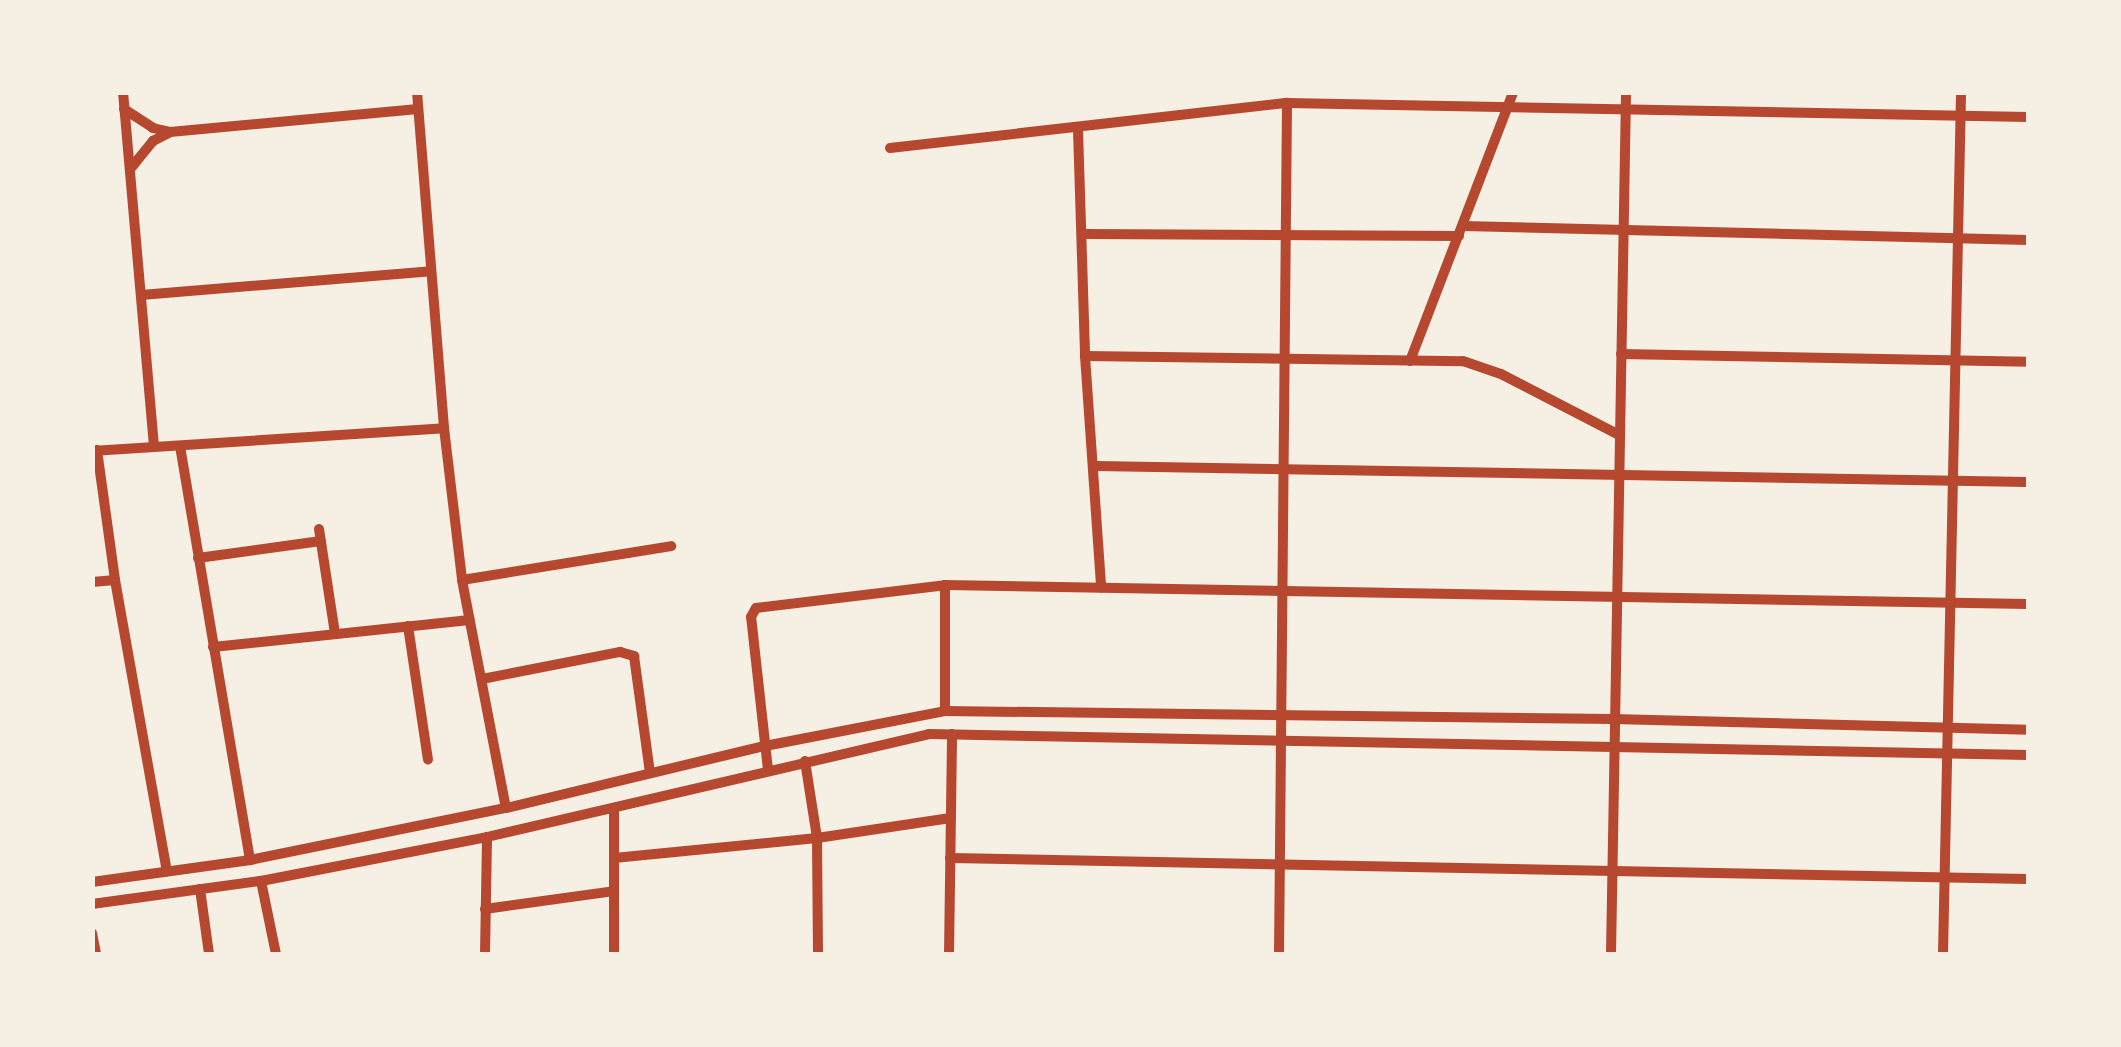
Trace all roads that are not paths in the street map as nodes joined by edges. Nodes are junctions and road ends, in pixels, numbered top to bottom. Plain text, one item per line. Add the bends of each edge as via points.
1 (123, 92) edge
2 (417, 92) edge
3 (1513, 92) edge
4 (1626, 92) edge
5 (1961, 92) edge
6 (1287, 104) junction
7 (1510, 106) junction
8 (124, 109) junction
9 (418, 109) junction
10 (1626, 110) junction
11 (1960, 116) junction
12 (2028, 117) edge
13 (1078, 130) junction
14 (170, 132) junction
15 (890, 148) dead end
16 (130, 170) junction
17 (1461, 231) junction
18 (1285, 233) junction
19 (1623, 233) junction
20 (1084, 234) junction
21 (1958, 238) junction
22 (2028, 240) edge
23 (431, 271) junction
24 (141, 296) junction
25 (1621, 354) junction
26 (1085, 356) junction
27 (1284, 359) junction
28 (1955, 360) junction
29 (1410, 361) junction
30 (2028, 362) edge
31 (444, 428) junction
32 (1619, 435) junction
33 (180, 446) junction
34 (154, 447) junction
35 (95, 451) edge
36 (1096, 466) junction
37 (1282, 470) junction
38 (1618, 475) junction
39 (1952, 481) junction
40 (2028, 482) edge
41 (671, 546) dead end
42 (198, 558) junction
43 (114, 580) junction
44 (462, 580) junction
45 (92, 582) edge
46 (945, 585) junction
47 (1101, 588) junction
48 (1281, 592) junction
49 (1616, 595) junction
50 (1950, 600) junction
51 (2028, 604) edge
52 (470, 620) junction
53 (408, 626) junction
54 (335, 634) junction
55 (213, 647) junction
56 (482, 678) junction
57 (945, 711) junction
58 (1279, 716) junction
59 (1614, 718) junction
60 (1948, 730) junction
61 (2028, 730) edge
62 (952, 734) junction
63 (1279, 739) junction
64 (1613, 744) junction
65 (765, 746) junction
66 (1947, 754) junction
67 (2028, 755) edge
68 (428, 760) dead end
69 (805, 762) junction
70 (768, 770) junction
71 (650, 773) junction
72 (506, 808) junction
73 (614, 808) junction
74 (951, 818) junction
75 (487, 837) junction
76 (817, 838) junction
77 (614, 858) junction
78 (950, 858) junction
79 (250, 860) junction
80 (1280, 864) junction
81 (1612, 870) junction
82 (167, 871) junction
83 (147, 875) junction
84 (1945, 876) junction
85 (2028, 879) edge
86 (261, 881) junction
87 (92, 882) edge
88 (200, 890) junction
89 (614, 891) junction
90 (149, 897) junction
91 (92, 904) edge
92 (486, 909) junction
93 (92, 932) edge
94 (96, 954) edge
95 (209, 954) edge
96 (276, 954) edge
97 (485, 954) edge
98 (614, 954) edge
99 (818, 954) edge
100 (949, 954) edge
101 (1279, 954) edge
102 (1611, 954) edge
103 (1944, 954) edge

1 - 8 street
2 - 9 street
3 - 7 street
4 - 10 street
5 - 11 street
6 - 7 street
6 - 13 street
6 - 18 street
7 - 10 street
7 - 17 street
8 - 14 street
8 - 16 street
9 - 14 street
9 - 23 street
10 - 11 street
10 - 19 street
11 - 12 street
11 - 21 street
13 - 15 street
13 - 20 street
14 - 16 street
16 - 24 street
17 - 18 street
17 - 19 street
17 - 29 street
18 - 20 street
18 - 27 street
19 - 21 street
19 - 25 street
20 - 26 street
21 - 22 street
21 - 28 street
23 - 24 street
23 - 31 street
24 - 34 street
25 - 28 street
25 - 32 street
26 - 27 street
26 - 36 street
27 - 29 street
27 - 37 street
28 - 30 street
28 - 39 street
29 - 32 street via 1488,368
31 - 33 street
31 - 44 street
32 - 38 street
33 - 34 street
33 - 42 street
34 - 35 street
35 - 43 street
36 - 37 street
36 - 47 street
37 - 38 street
37 - 48 street
38 - 39 street
38 - 49 street
39 - 40 street
39 - 50 street
41 - 44 street
42 - 54 street via 320,536
42 - 55 street
43 - 45 street
43 - 82 street
44 - 52 street
46 - 47 street
46 - 57 street
46 - 65 street via 756,608 751,617
47 - 48 street
48 - 49 street
48 - 58 street
49 - 50 street
49 - 59 street
50 - 51 street
50 - 60 street
52 - 53 street
52 - 56 street
53 - 54 street
53 - 68 street
54 - 55 street
55 - 79 street
56 - 71 street via 620,652 634,656
56 - 72 street
57 - 58 street
57 - 65 street
58 - 59 street
58 - 63 street
59 - 60 street
59 - 64 street
60 - 61 street
60 - 66 street
62 - 63 street
62 - 69 street via 892,740
62 - 74 street
63 - 64 street
63 - 80 street
64 - 66 street
64 - 81 street
65 - 70 street
65 - 71 street
66 - 67 street
66 - 84 street
69 - 70 street
69 - 76 street
70 - 73 street
71 - 72 street
72 - 79 street
73 - 75 street
73 - 77 street
74 - 76 street
74 - 78 street
75 - 86 street
75 - 92 street
76 - 77 street
76 - 99 street
77 - 89 street
78 - 80 street
78 - 100 street
79 - 82 street
80 - 81 street
80 - 101 street
81 - 84 street
81 - 102 street
82 - 83 street
83 - 87 street
83 - 90 street
84 - 85 street
84 - 103 street
86 - 88 street
86 - 96 street
88 - 90 street
88 - 95 street
89 - 92 street
89 - 98 street
90 - 91 street
92 - 97 street
93 - 94 street

